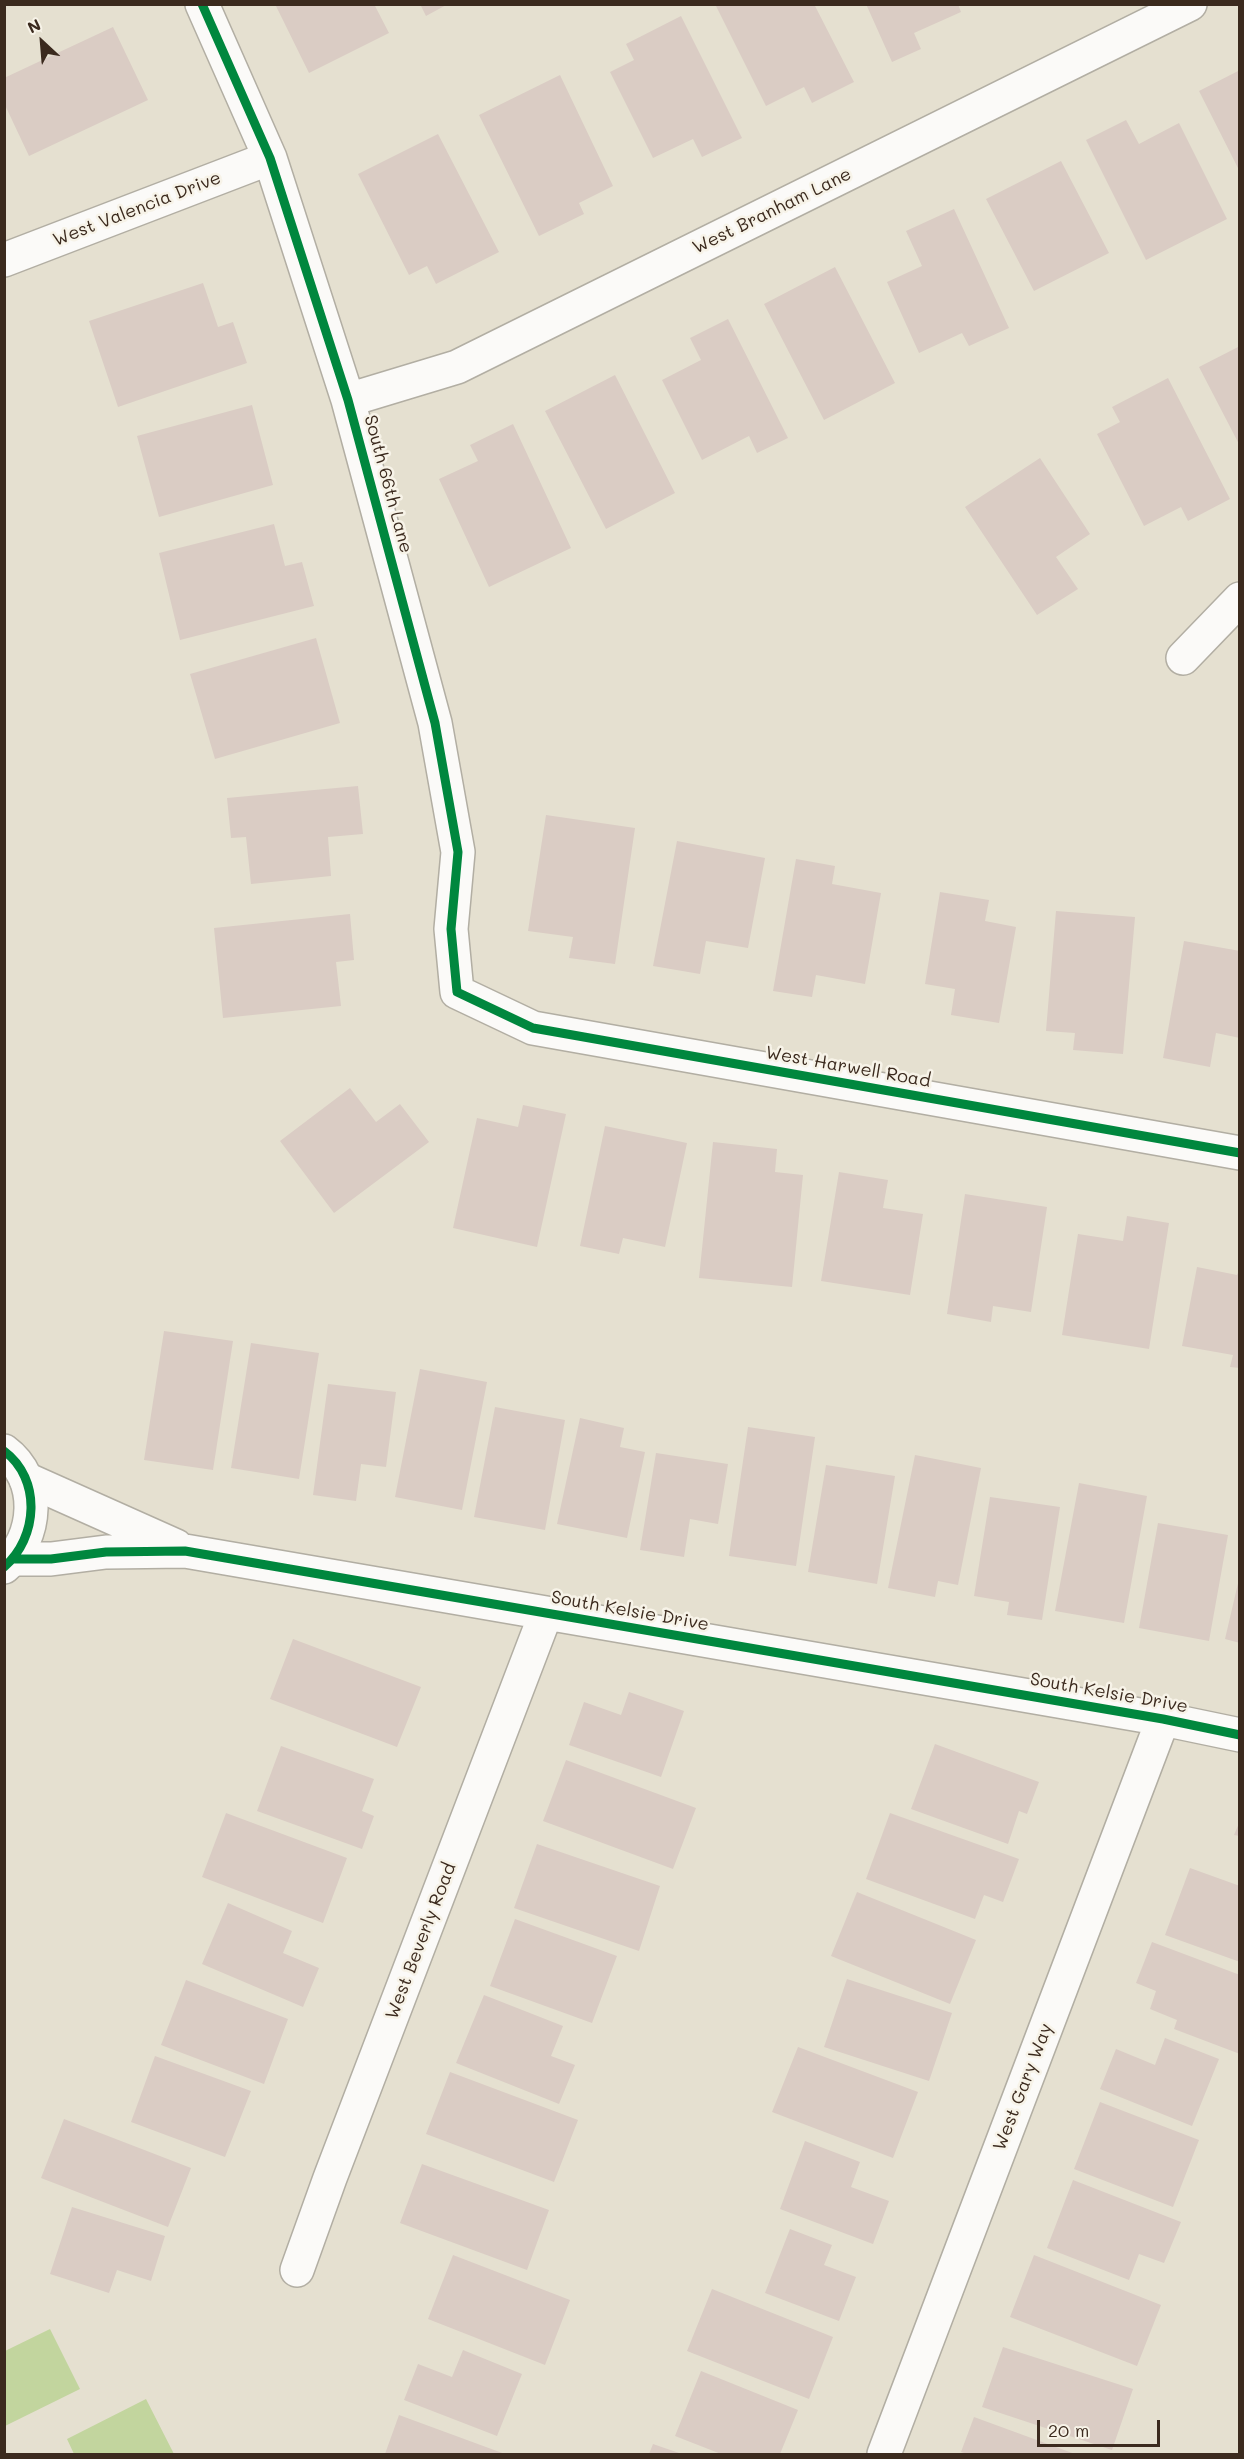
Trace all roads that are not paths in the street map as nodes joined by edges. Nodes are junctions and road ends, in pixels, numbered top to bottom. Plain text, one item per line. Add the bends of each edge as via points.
1 (202, 4) edge
2 (1190, 4) edge
3 (270, 158) junction
4 (4, 260) edge
5 (348, 400) junction
6 (1239, 599) edge
7 (1183, 658) dead end
8 (458, 992) joint
9 (1239, 1153) edge
10 (10, 1457) edge
11 (185, 1551) junction
12 (9, 1563) edge
13 (546, 1613) junction
14 (1162, 1719) junction
15 (1239, 1735) edge
16 (297, 2270) dead end
17 (884, 2454) edge

1 - 3 street, South 66th Lane
2 - 5 street, West Branham Lane via 457,366
3 - 4 street, West Valencia Drive
3 - 5 street, South 66th Lane
5 - 8 street, South 66th Lane via 435,723 458,852 450,929
6 - 7 street
8 - 9 street, West Harwell Road via 533,1028
10 - 11 street, South Kelsie Drive
10 - 12 street via 31,1500 31,1521 25,1541
11 - 12 street, South Kelsie Drive via 106,1552
11 - 13 street, South Kelsie Drive
13 - 14 street, South Kelsie Drive
13 - 16 street, West Beverly Road
14 - 15 street, South Kelsie Drive
14 - 17 street, West Gary Way

